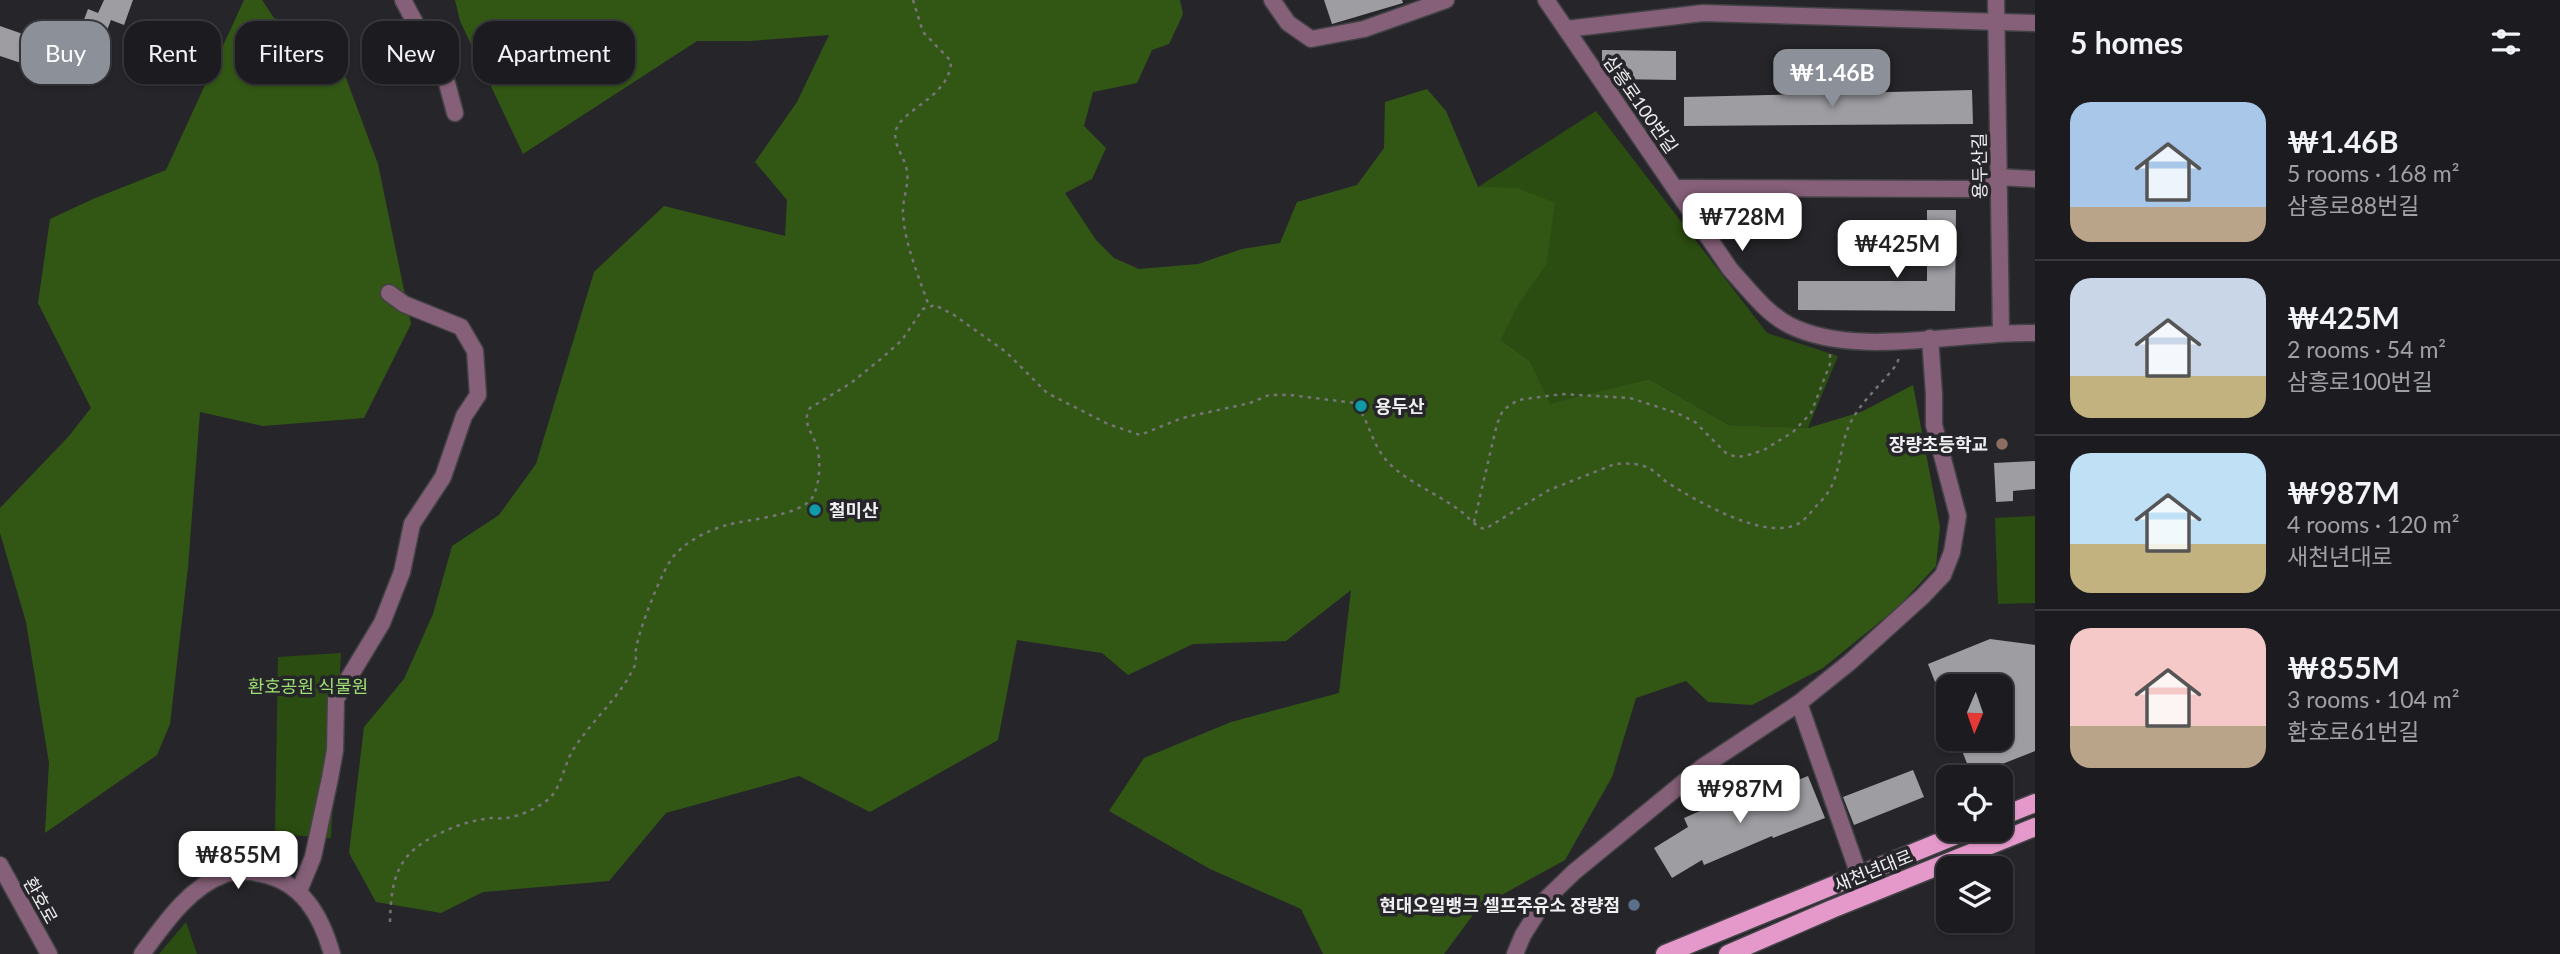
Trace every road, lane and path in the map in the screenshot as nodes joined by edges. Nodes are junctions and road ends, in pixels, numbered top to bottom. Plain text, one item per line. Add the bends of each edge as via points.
1 (403, 0) edge
2 (912, 0) edge
3 (1272, 0) edge
4 (1446, 0) edge
5 (1546, 0) edge
6 (1996, 0) edge
7 (1703, 7) edge
8 (1996, 23) junction
9 (2035, 23) edge
10 (1566, 29) junction
11 (455, 113) dead end
12 (1998, 177) junction
13 (2035, 179) edge
14 (1676, 188) junction
15 (389, 293) dead end
16 (929, 306) junction
17 (2001, 332) junction
18 (2035, 333) edge
19 (1930, 338) junction
20 (1830, 339) junction
21 (1896, 340) junction
22 (1474, 522) junction
23 (1799, 703) junction
24 (2035, 803) edge
25 (2013, 812) edge
26 (2035, 827) edge
27 (1940, 842) edge
28 (0, 865) edge
29 (1859, 875) junction
30 (299, 891) junction
31 (390, 922) dead end
32 (49, 954) edge
33 (142, 954) edge
34 (332, 954) edge
35 (1515, 954) edge
36 (1665, 954) edge
37 (1728, 954) edge

1 - 11 street via 447,83
2 - 16 path via 923,32 951,61 948,76 895,132 907,171 905,228
3 - 4 street via 1288,23 1311,39 1364,29
5 - 10 street, 삼흥로100번길
6 - 8 street, 용두산길
7 - 8 street
7 - 10 street
8 - 9 street
8 - 12 street, 용두산길
10 - 14 street, 삼흥로100번길
12 - 13 street
12 - 14 street via 1976,189
12 - 17 street, 용두산길
14 - 20 street, 삼흥로100번길 via 1730,269 1760,302 1787,324
15 - 30 street via 404,304 461,327 475,351 478,395 464,416 443,478 412,524 402,572 382,623 336,699 331,778 313,857
16 - 22 path via 943,308 1006,352 1047,393 1140,435 1182,418 1269,395 1356,403 1386,460
16 - 31 path via 882,358 806,414 819,468 810,501 794,510 719,527 674,555 646,619 637,661 617,695 572,751 549,799 506,819 463,824 415,846 398,873
17 - 18 street, 삼흥로100번길
17 - 19 street, 삼흥로100번길
19 - 21 street, 삼흥로100번길
19 - 23 street via 1934,425 1958,516 1952,552 1933,586
20 - 21 street, 삼흥로100번길
20 - 22 path via 1830,365 1811,414 1793,432 1745,456 1726,453 1695,422 1637,399 1562,394 1510,403 1497,424
21 - 22 path via 1897,364 1847,429 1835,480 1822,501 1794,525 1765,528 1728,517 1665,482 1653,470 1623,463 1549,490 1485,529
23 - 29 street
23 - 35 street via 1701,768 1574,872 1545,900
24 - 25 main road
26 - 37 main road, 새천년대로
27 - 29 main road, 새천년대로
28 - 32 street, 환호로
29 - 36 main road, 새천년대로
30 - 33 street via 276,877 251,872 224,874 169,918
30 - 34 street via 320,920

